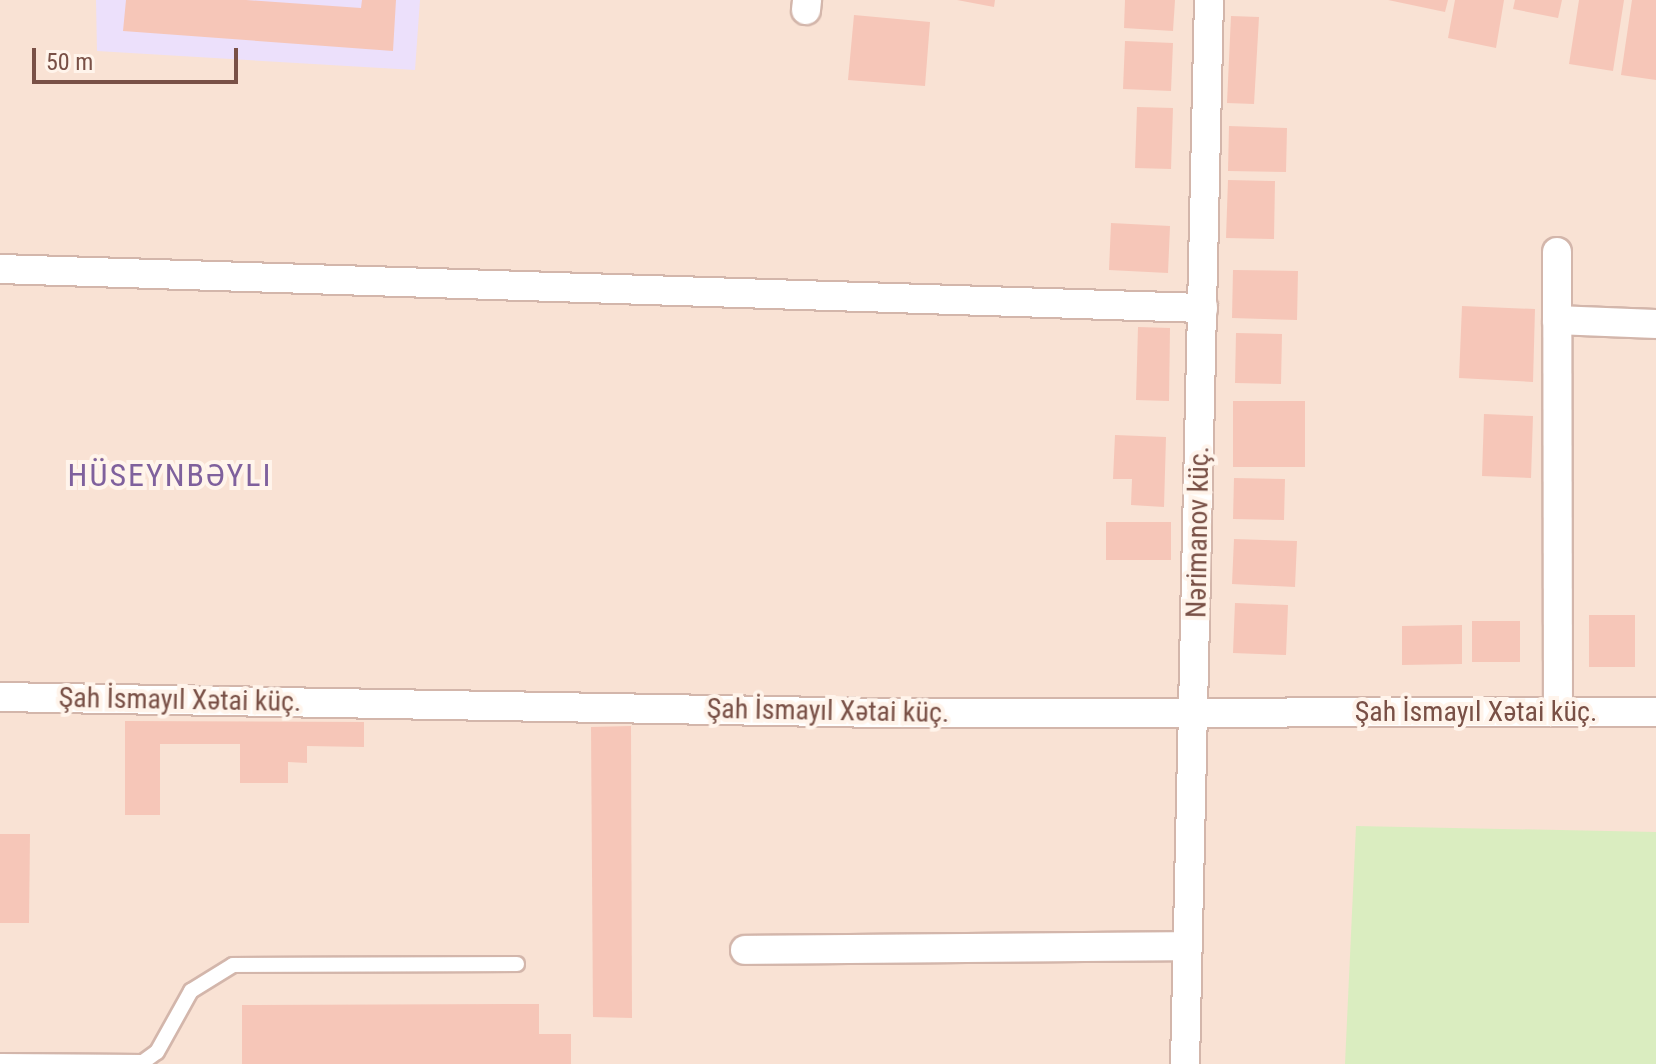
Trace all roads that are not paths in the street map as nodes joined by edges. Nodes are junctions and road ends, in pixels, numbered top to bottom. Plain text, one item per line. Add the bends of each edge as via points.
1 (1209, 0) edge
2 (1557, 252) dead end
3 (0, 269) edge
4 (1203, 308) junction
5 (1557, 320) junction
6 (1656, 324) edge
7 (0, 697) edge
8 (1558, 712) junction
9 (1656, 712) edge
10 (1194, 713) junction
11 (1188, 946) junction
12 (745, 950) dead end
13 (517, 964) dead end
14 (0, 1061) edge
15 (1185, 1064) edge

1 - 4 street, Nərimanov küç.
2 - 5 street
3 - 4 street
4 - 10 street, Nərimanov küç.
5 - 6 street
5 - 8 street
7 - 10 street, Şah İsmayıl Xətai küç. via 863,713
8 - 9 street, Şah İsmayıl Xətai küç.
8 - 10 street, Şah İsmayıl Xətai küç.
10 - 11 street, Nərimanov küç.
11 - 12 street
11 - 15 street, Nərimanov küç.
13 - 14 lane via 233,965 191,991 157,1052 143,1062

